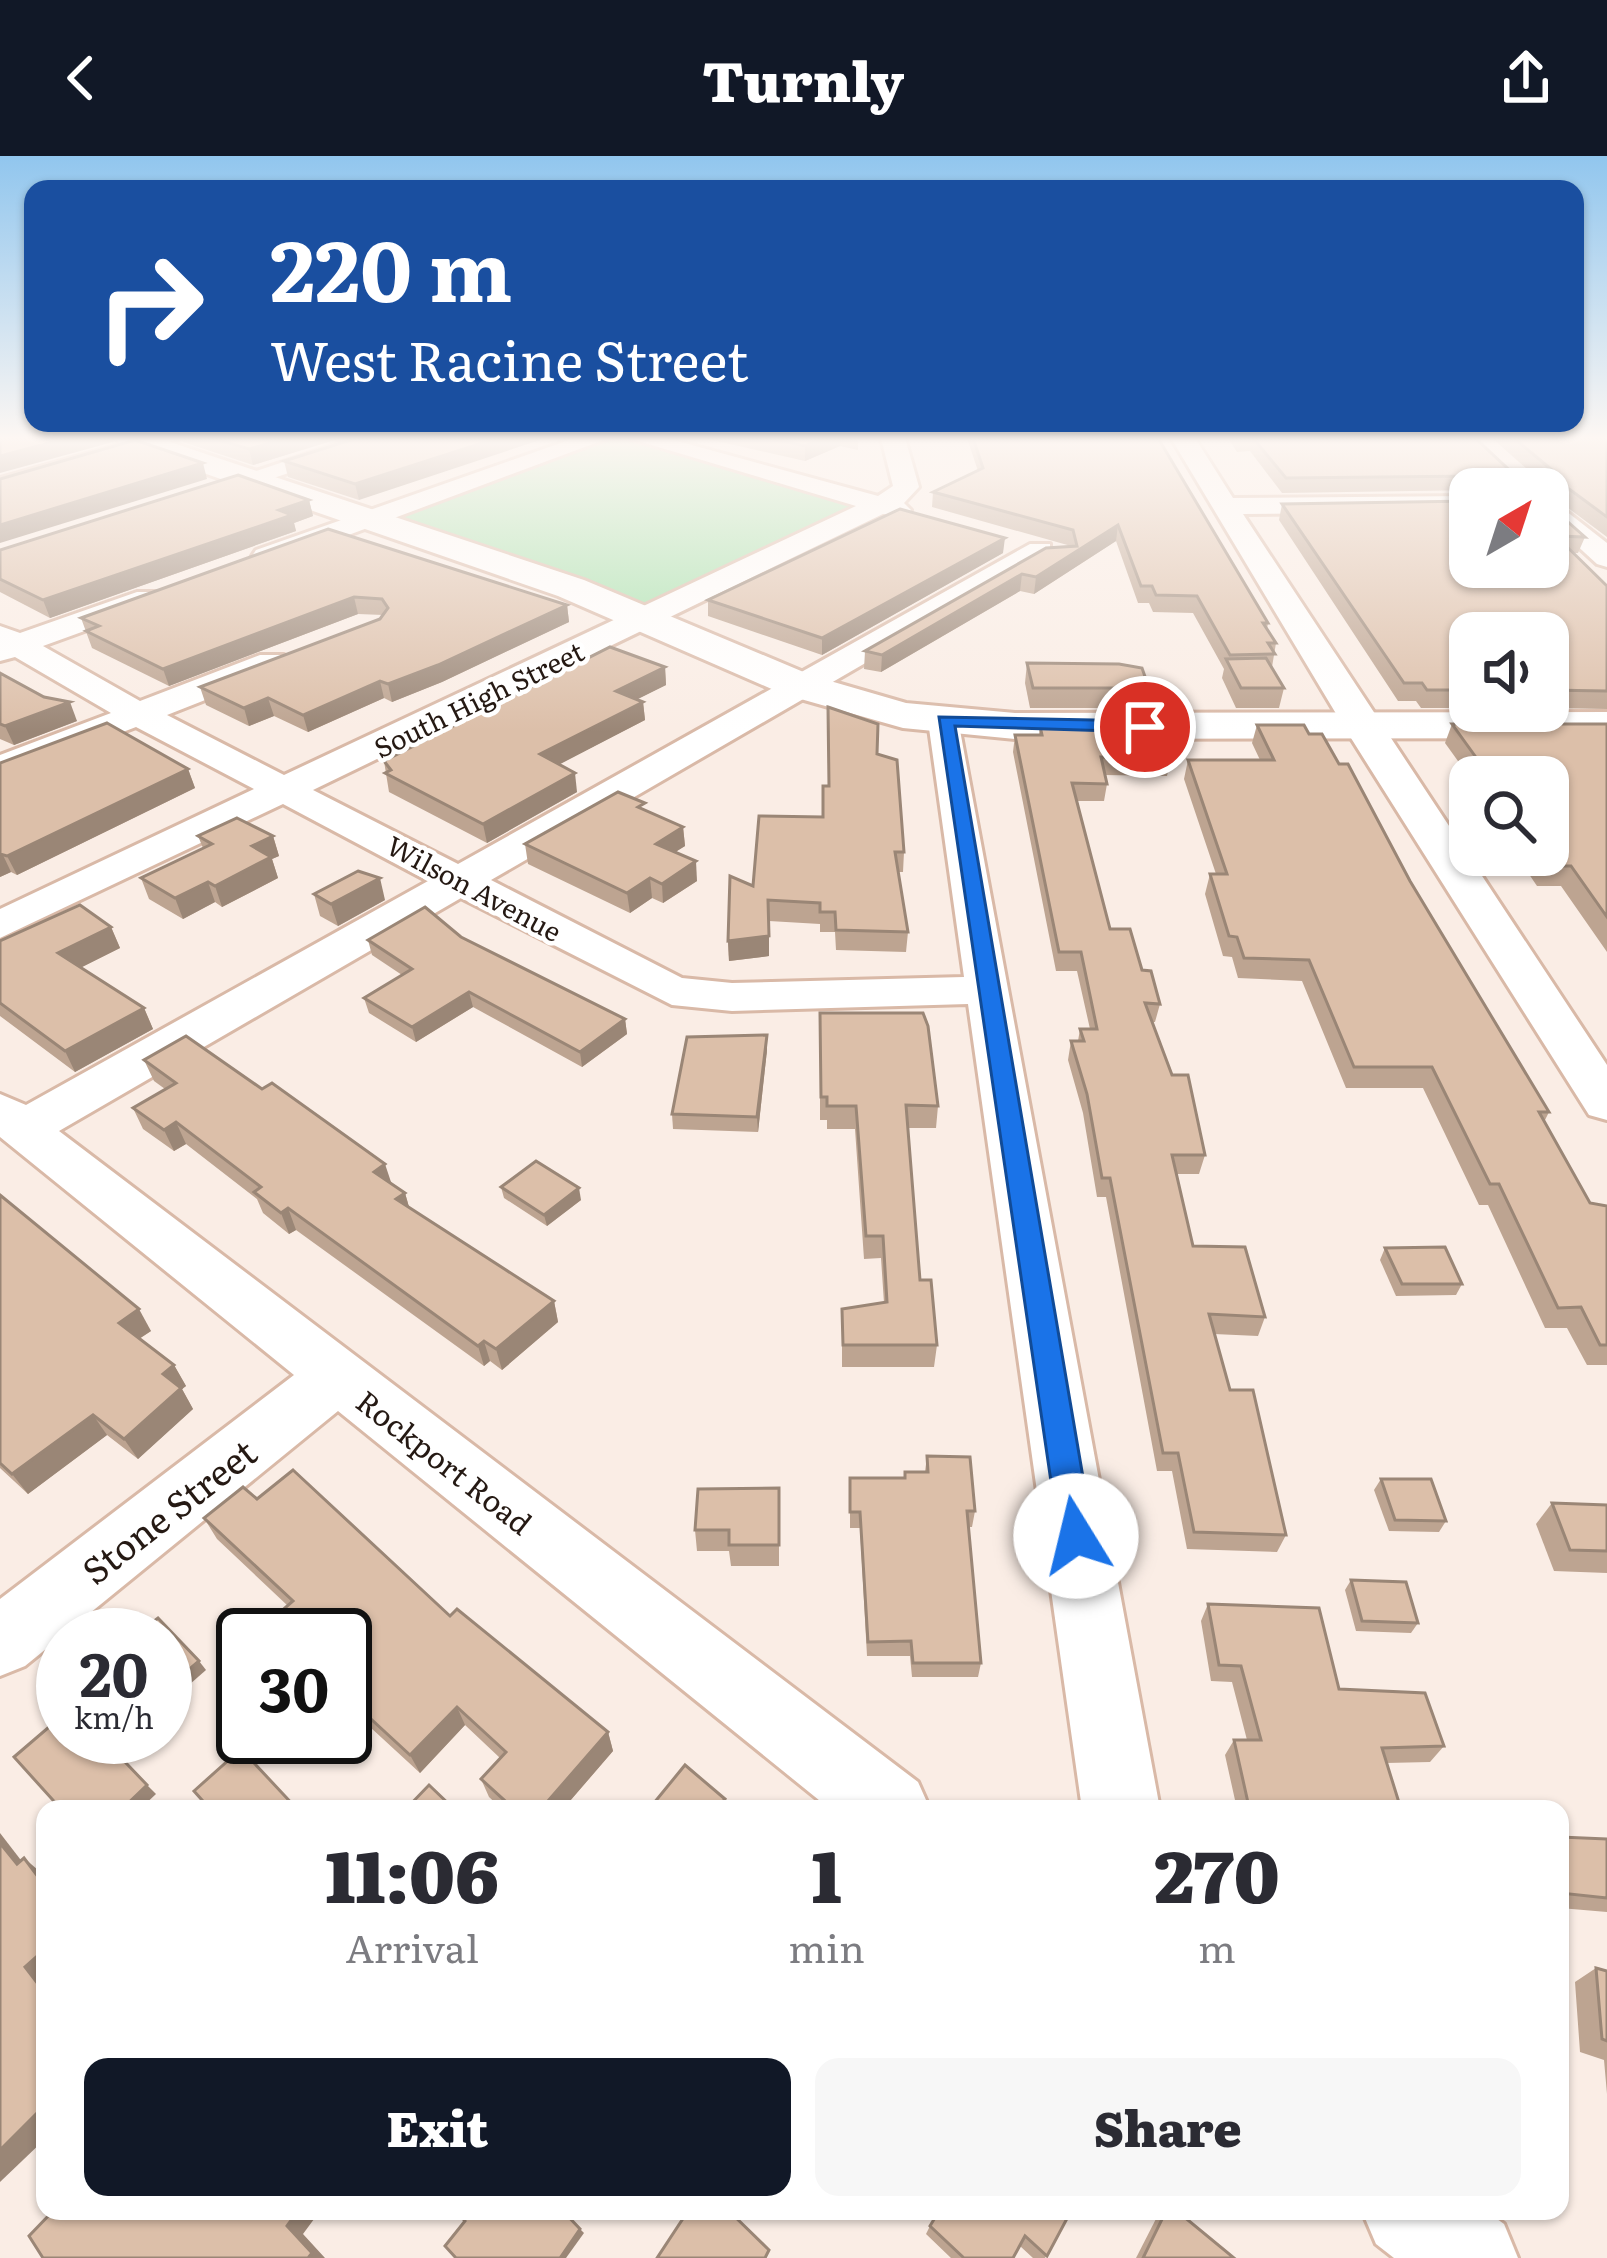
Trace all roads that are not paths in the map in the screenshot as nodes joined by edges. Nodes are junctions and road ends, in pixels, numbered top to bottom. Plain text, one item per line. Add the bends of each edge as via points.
1 (319, 536) edge
2 (419, 536) edge
3 (816, 536) edge
4 (1245, 536) edge
5 (1583, 536) edge
6 (995, 537) edge
7 (1607, 558) edge
8 (237, 566) edge
9 (171, 590) edge
10 (644, 618) junction
11 (6, 644) edge
12 (307, 649) edge
13 (798, 685) junction
14 (136, 713) junction
15 (946, 721) junction
16 (1607, 725) edge
17 (1362, 727) junction
18 (0, 768) edge
19 (288, 789) junction
20 (459, 877) junction
21 (0, 925) edge
22 (987, 990) junction
23 (1607, 1103) edge
24 (12, 1120) edge
25 (336, 1377) junction
26 (0, 1642) edge
27 (879, 1800) edge
28 (1120, 1800) edge
29 (1421, 2220) edge
30 (1470, 2258) edge

1 - 8 street
2 - 10 main road
3 - 10 street, South High Street
4 - 17 street
5 - 7 street
6 - 13 street via 1051,553
9 - 11 street
10 - 13 main road
10 - 19 street, South High Street
11 - 14 street, Wilson Avenue
12 - 14 street
13 - 15 main road
13 - 20 street
14 - 18 street
14 - 19 street, Wilson Avenue
15 - 17 main road
15 - 22 street
16 - 17 main road
17 - 23 street
19 - 20 street, Wilson Avenue
19 - 21 street, South High Street
20 - 22 street, Wilson Avenue via 691,996
20 - 24 street
22 - 28 street
24 - 25 street, Rockport Road
25 - 26 street, Stone Street
25 - 27 street, Rockport Road
29 - 30 street

